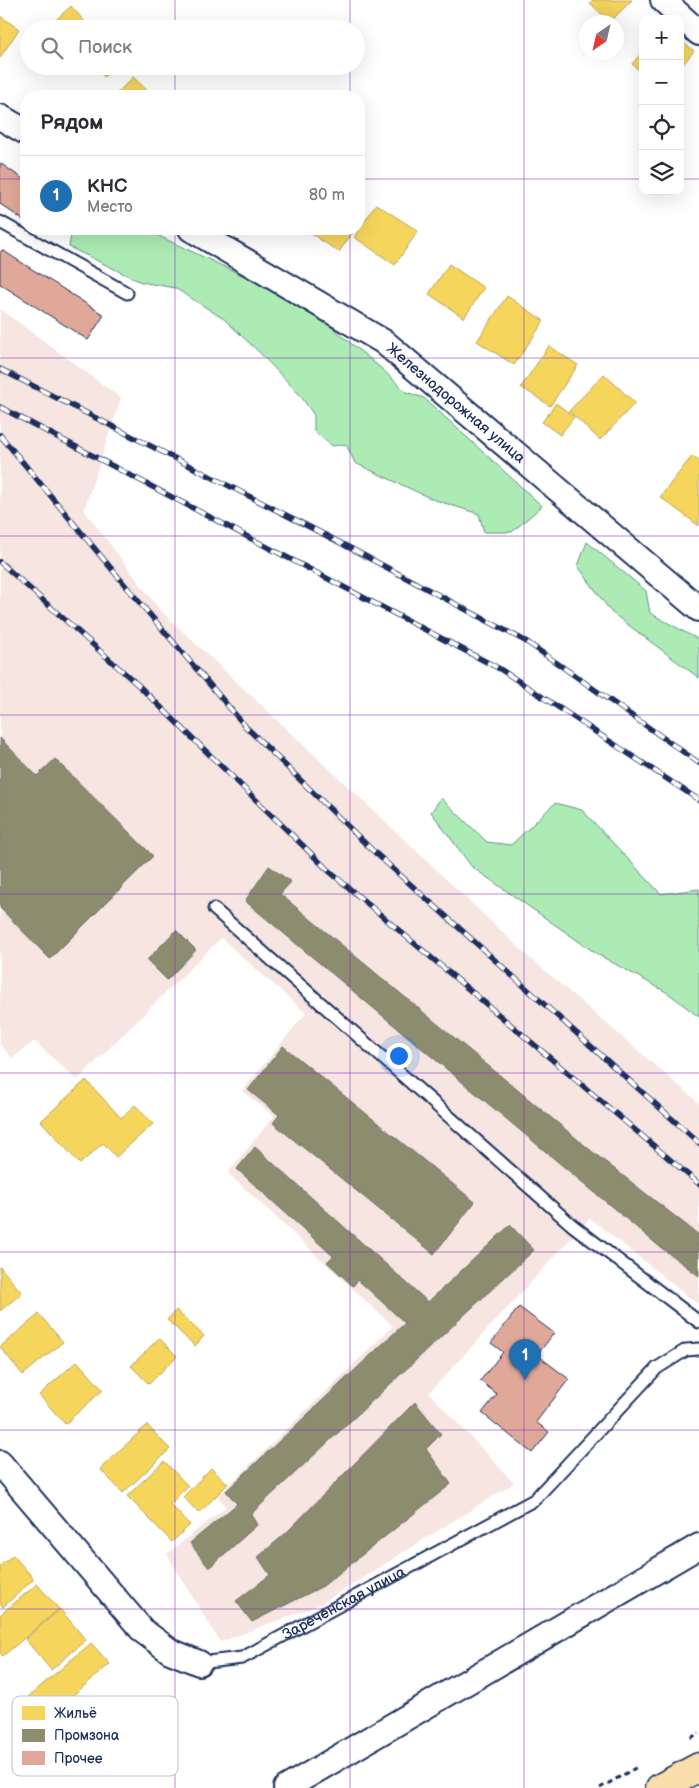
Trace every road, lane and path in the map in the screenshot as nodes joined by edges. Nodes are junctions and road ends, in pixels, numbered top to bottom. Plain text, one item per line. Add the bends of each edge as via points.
1 (663, 0) edge
2 (699, 33) edge
3 (0, 117) edge
4 (20, 129) edge
5 (0, 222) edge
6 (20, 233) edge
7 (23, 235) edge
8 (201, 235) edge
9 (127, 293) dead end
10 (699, 609) edge
11 (214, 909) dead end
12 (699, 1322) edge
13 (699, 1349) edge
14 (1, 1467) edge
15 (699, 1546) edge
16 (199, 1663) joint
17 (699, 1767) edge
18 (286, 1788) edge
19 (660, 1788) edge

1 - 2 street
3 - 4 street
5 - 6 lane
7 - 9 lane
8 - 10 street, Железнодорожная улица via 384,342
11 - 12 lane via 572,1225
13 - 16 lane, Зареченская улица via 686,1350 657,1368 534,1500 242,1658
14 - 16 street, Зареченская улица via 143,1631 170,1651
15 - 18 street
17 - 19 main road

